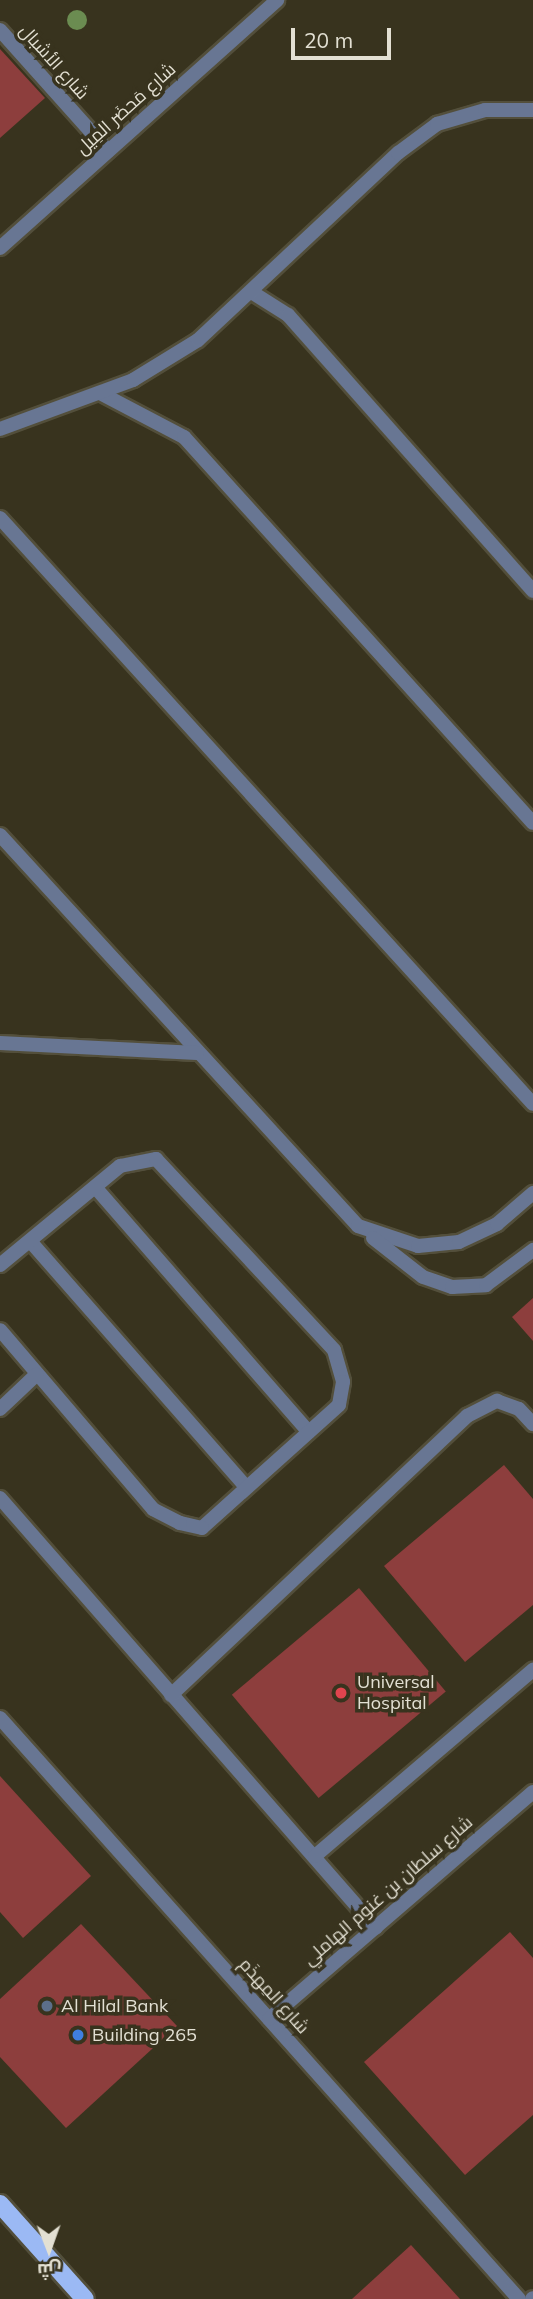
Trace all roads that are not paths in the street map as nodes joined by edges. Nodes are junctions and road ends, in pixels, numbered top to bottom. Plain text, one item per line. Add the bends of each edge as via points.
1 (277, 0) edge
2 (0, 30) edge
3 (533, 110) edge
4 (108, 151) junction
5 (0, 248) edge
6 (253, 293) junction
7 (102, 394) junction
8 (0, 429) edge
9 (0, 518) edge
10 (533, 591) edge
11 (533, 823) edge
12 (0, 835) edge
13 (0, 1043) edge
14 (197, 1053) junction
15 (533, 1104) edge
16 (95, 1187) junction
17 (533, 1193) edge
18 (358, 1226) junction
19 (30, 1241) junction
20 (533, 1250) edge
21 (0, 1265) edge
22 (0, 1330) edge
23 (36, 1376) junction
24 (0, 1409) edge
25 (533, 1424) edge
26 (309, 1432) junction
27 (246, 1487) junction
28 (0, 1498) edge
29 (533, 1670) edge
30 (171, 1695) junction
31 (0, 1718) edge
32 (533, 1792) edge
33 (314, 1856) junction
34 (376, 1927) junction
35 (269, 2019) junction
36 (0, 2204) edge
37 (85, 2299) edge
38 (519, 2299) edge

1 - 4 street, شارع مَحضَر المِيل
2 - 4 street, شارع الأشبال
3 - 6 street via 459,115 416,137
4 - 5 street, شارع مَحضَر المِيل
6 - 7 street via 163,364
6 - 10 street via 288,315
7 - 8 street
7 - 11 street via 184,437
9 - 15 street
12 - 14 street
13 - 14 street
14 - 18 street
16 - 19 street
16 - 26 street
16 - 26 street via 120,1167 156,1159 334,1350 343,1382 339,1405
17 - 18 street via 497,1224 459,1242 418,1246
18 - 20 street via 423,1277 452,1287 486,1285
19 - 21 street
19 - 27 street
22 - 23 street
23 - 24 street
23 - 27 street via 153,1509 202,1528
25 - 30 street via 519,1409 497,1401 467,1416
26 - 27 street
28 - 30 street
29 - 33 street
30 - 33 street
31 - 35 street, شارع المِهذَم
32 - 34 street, شارع سلطان بن غنوم الهاملي
33 - 34 street
34 - 35 street, شارع سلطان بن غنوم الهاملي
35 - 38 street, شارع المِهذَم
36 - 37 main road

